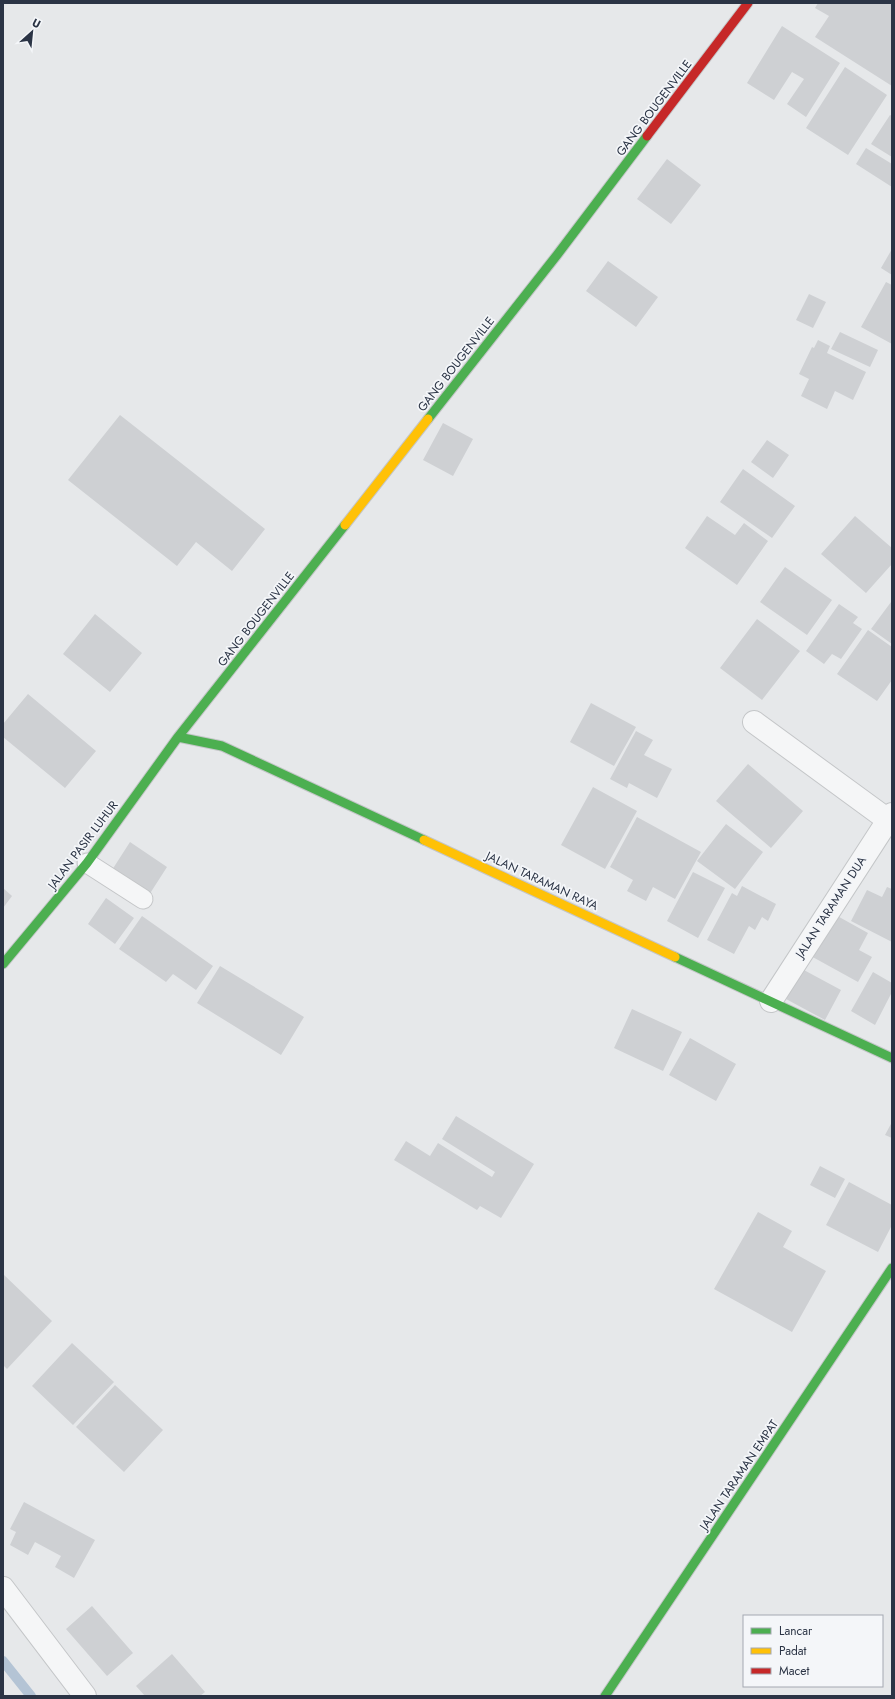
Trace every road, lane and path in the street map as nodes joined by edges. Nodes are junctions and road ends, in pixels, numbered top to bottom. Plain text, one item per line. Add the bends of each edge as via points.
1 (748, 3) edge
2 (754, 722) dead end
3 (178, 737) junction
4 (890, 817) edge
5 (87, 863) junction
6 (143, 899) dead end
7 (3, 964) edge
8 (771, 1001) junction
9 (892, 1058) edge
10 (892, 1268) edge
11 (3, 1588) edge
12 (85, 1696) edge
13 (605, 1696) edge

1 - 3 street, GANG BOUGENVILLE via 557,254
2 - 4 street
3 - 5 street, JALAN PASIR LUHUR
3 - 8 street, JALAN TARAMAN RAYA via 222,746
4 - 8 street, JALAN TARAMAN DUA
5 - 6 lane
5 - 7 street, JALAN PASIR LUHUR
8 - 9 street, JALAN TARAMAN RAYA
10 - 13 street, JALAN TARAMAN EMPAT
11 - 12 street

